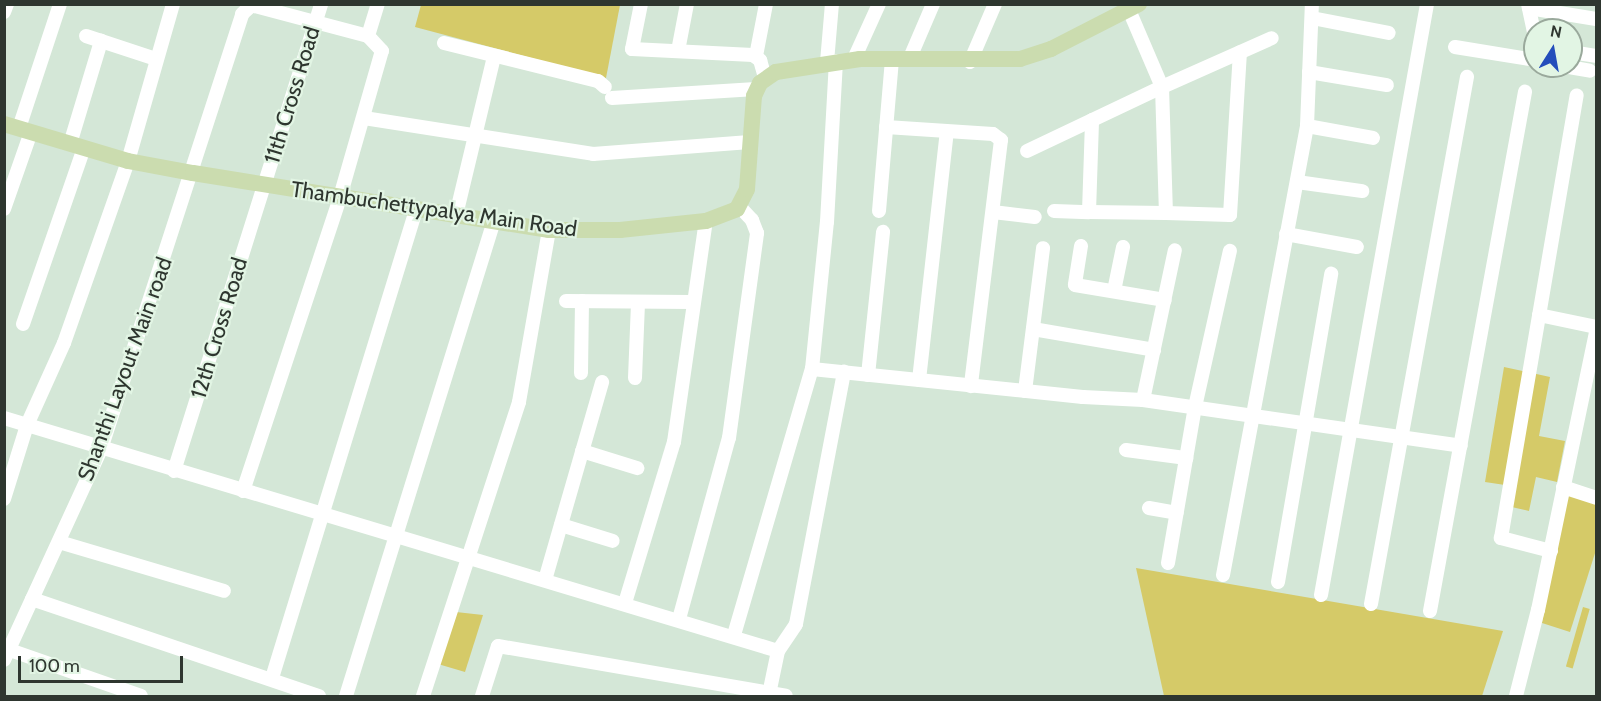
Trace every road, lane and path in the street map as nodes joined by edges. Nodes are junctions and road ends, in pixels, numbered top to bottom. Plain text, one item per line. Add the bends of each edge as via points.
1 (7, 4) edge
2 (60, 4) edge
3 (173, 4) edge
4 (321, 4) edge
5 (378, 4) edge
6 (640, 4) edge
7 (687, 4) edge
8 (766, 4) edge
9 (832, 4) edge
10 (879, 4) edge
11 (933, 4) edge
12 (995, 4) edge
13 (1427, 4) edge
14 (250, 5) edge
15 (1529, 6) edge
16 (1134, 7) edge
17 (1312, 11) edge
18 (4, 12) edge
19 (1596, 19) edge
20 (315, 23) junction
21 (1389, 33) dead end
22 (86, 36) dead end
23 (368, 36) junction
24 (1272, 38) dead end
25 (101, 41) junction
26 (444, 43) dead end
27 (1455, 47) dead end
28 (678, 51) junction
29 (1240, 52) junction
30 (756, 56) junction
31 (494, 57) junction
32 (1523, 58) edge
33 (156, 59) junction
34 (854, 59) junction
35 (892, 60) junction
36 (909, 60) junction
37 (832, 61) junction
38 (970, 62) junction
39 (1583, 70) edge
40 (1590, 71) dead end
41 (1309, 72) junction
42 (1467, 76) dead end
43 (760, 84) junction
44 (1387, 85) dead end
45 (1162, 87) junction
46 (1525, 92) dead end
47 (1577, 95) dead end
48 (364, 118) junction
49 (1092, 120) junction
50 (1307, 126) junction
51 (886, 127) junction
52 (18, 128) edge
53 (947, 132) junction
54 (474, 137) junction
55 (1373, 138) dead end
56 (750, 142) junction
57 (77, 146) junction
58 (1027, 151) dead end
59 (128, 161) junction
60 (193, 173) junction
61 (1297, 182) junction
62 (264, 185) junction
63 (1362, 191) dead end
64 (340, 197) junction
65 (739, 206) junction
66 (4, 209) edge
67 (416, 209) junction
68 (879, 211) dead end
69 (1053, 211) dead end
70 (993, 212) junction
71 (1089, 212) junction
72 (1166, 213) junction
73 (456, 215) junction
74 (1035, 217) dead end
75 (494, 221) junction
76 (706, 221) junction
77 (549, 230) junction
78 (883, 232) dead end
79 (1286, 234) junction
80 (1081, 246) dead end
81 (1123, 247) dead end
82 (1357, 247) dead end
83 (1043, 248) dead end
84 (1174, 250) dead end
85 (1230, 251) dead end
86 (1331, 274) dead end
87 (1114, 291) junction
88 (1165, 300) junction
89 (566, 301) dead end
90 (582, 301) junction
91 (638, 302) junction
92 (691, 302) junction
93 (1539, 315) junction
94 (23, 324) dead end
95 (1596, 327) edge
96 (1033, 329) junction
97 (1596, 332) edge
98 (1154, 350) junction
99 (812, 369) junction
100 (844, 372) junction
101 (580, 373) dead end
102 (868, 375) junction
103 (635, 378) dead end
104 (920, 380) junction
105 (602, 382) dead end
106 (971, 386) junction
107 (1025, 391) junction
108 (1143, 400) junction
109 (1195, 407) junction
110 (1253, 414) junction
111 (4, 418) edge
112 (1306, 423) junction
113 (27, 425) junction
114 (1351, 430) junction
115 (1401, 438) junction
116 (1461, 447) junction
117 (101, 449) junction
118 (1126, 450) dead end
119 (582, 451) junction
120 (1186, 458) junction
121 (637, 468) dead end
122 (174, 471) junction
123 (1563, 487) junction
124 (243, 491) junction
125 (1596, 498) edge
126 (4, 499) edge
127 (1149, 508) dead end
128 (1177, 513) junction
129 (322, 514) junction
130 (561, 525) junction
131 (396, 536) junction
132 (613, 541) dead end
133 (58, 542) junction
134 (1551, 551) junction
135 (470, 558) junction
136 (1168, 563) dead end
137 (1223, 575) dead end
138 (545, 580) junction
139 (1278, 582) dead end
140 (224, 591) dead end
141 (1321, 595) dead end
142 (32, 599) junction
143 (625, 603) junction
144 (1371, 604) dead end
145 (1430, 611) dead end
146 (679, 619) junction
147 (734, 635) junction
148 (778, 651) junction
149 (6, 653) edge
150 (272, 678) junction
151 (769, 694) junction
152 (141, 696) edge
153 (319, 696) edge
154 (346, 696) edge
155 (423, 696) edge
156 (482, 696) edge
157 (786, 696) edge
158 (1516, 696) edge

1 - 18 street
2 - 52 street
3 - 33 street
4 - 20 street, 11th Cross Road
5 - 23 street
6 - 28 street via 632,49
7 - 28 street
8 - 30 street
9 - 37 street
10 - 34 street
11 - 36 street
12 - 38 street
13 - 114 street
14 - 20 street
14 - 60 street, Shanthi Layout Main road via 242,14
15 - 19 street
16 - 38 main road via 1032,56
16 - 45 street
17 - 21 street
17 - 41 street
20 - 23 street
20 - 62 street, 11th Cross Road
22 - 25 street
23 - 48 street via 382,51
24 - 29 street
25 - 33 street
25 - 57 street
26 - 31 street
27 - 32 street
28 - 30 street
29 - 45 street
29 - 72 street via 1230,215
30 - 43 street
31 - 43 street via 598,81 609,93
31 - 54 street
33 - 59 street
34 - 35 main road
34 - 37 main road
35 - 36 main road
35 - 51 street
36 - 38 main road
37 - 43 main road via 783,69
37 - 99 street via 827,222
39 - 40 street
41 - 44 street
41 - 50 street
42 - 115 street
43 - 56 main road
45 - 49 street
45 - 72 street
46 - 116 street
47 - 93 street
48 - 54 street
48 - 64 street
49 - 58 street
49 - 71 street
50 - 55 street
50 - 61 street
51 - 53 street
51 - 68 street
52 - 57 main road, Thambuchettypalya Main Road
52 - 66 street
53 - 70 street via 993,134 1001,140
53 - 104 street
54 - 56 street via 604,154
54 - 73 street
56 - 65 main road via 747,189
57 - 59 main road, Thambuchettypalya Main Road
57 - 94 street
59 - 60 main road, Thambuchettypalya Main Road
59 - 113 street via 64,344
60 - 62 main road, Thambuchettypalya Main Road
60 - 117 street, Shanthi Layout Main road
61 - 63 street
61 - 79 street
62 - 64 main road, Thambuchettypalya Main Road
62 - 122 street, 12th Cross Road
64 - 67 main road, Thambuchettypalya Main Road
64 - 124 street
65 - 76 main road, Thambuchettypalya Main Road via 725,216
65 - 146 street via 752,220 757,233 729,438
67 - 73 main road, Thambuchettypalya Main Road
67 - 129 street
69 - 71 street
70 - 74 street
70 - 106 street
71 - 72 street
73 - 75 main road, Thambuchettypalya Main Road
75 - 77 main road, Thambuchettypalya Main Road
75 - 131 street
76 - 77 main road, Thambuchettypalya Main Road via 620,230
76 - 92 street
77 - 135 street via 519,402
78 - 102 street
79 - 82 street
79 - 110 street
80 - 87 street via 1075,285
81 - 87 street
83 - 96 street
84 - 88 street
85 - 109 street
86 - 112 street
87 - 88 street
88 - 98 street
89 - 90 street
90 - 91 street
90 - 101 street
91 - 92 street
91 - 103 street
92 - 143 street via 670,459
93 - 95 street
93 - 134 street via 1501,538
96 - 98 street
96 - 107 street
97 - 123 street
98 - 108 street
99 - 100 street
99 - 147 street
100 - 102 street
100 - 148 street via 796,624
102 - 104 street
104 - 106 street
105 - 119 street
106 - 107 street
107 - 108 street
108 - 109 street
109 - 110 street
109 - 120 street
110 - 112 street
110 - 137 street
111 - 113 street
112 - 114 street
112 - 139 street
113 - 117 street
113 - 126 street
114 - 115 street
114 - 141 street
115 - 116 street
115 - 144 street
116 - 145 street
117 - 122 street
117 - 133 street, Shanthi Layout Main road
118 - 120 street
119 - 121 street
119 - 130 street
120 - 128 street
122 - 124 street
123 - 125 street
123 - 134 street
124 - 129 street
127 - 128 street
128 - 136 street
129 - 131 street
129 - 150 street
130 - 132 street
130 - 138 street
131 - 135 street
131 - 154 street
133 - 140 street
133 - 142 street, Shanthi Layout Main road
134 - 158 street
135 - 138 street
135 - 155 street
138 - 143 street
142 - 149 street, Shanthi Layout Main road
142 - 150 street
143 - 146 street
146 - 147 street
147 - 148 street
148 - 151 street
149 - 152 street
150 - 153 street
151 - 156 street via 498,646
151 - 157 street

